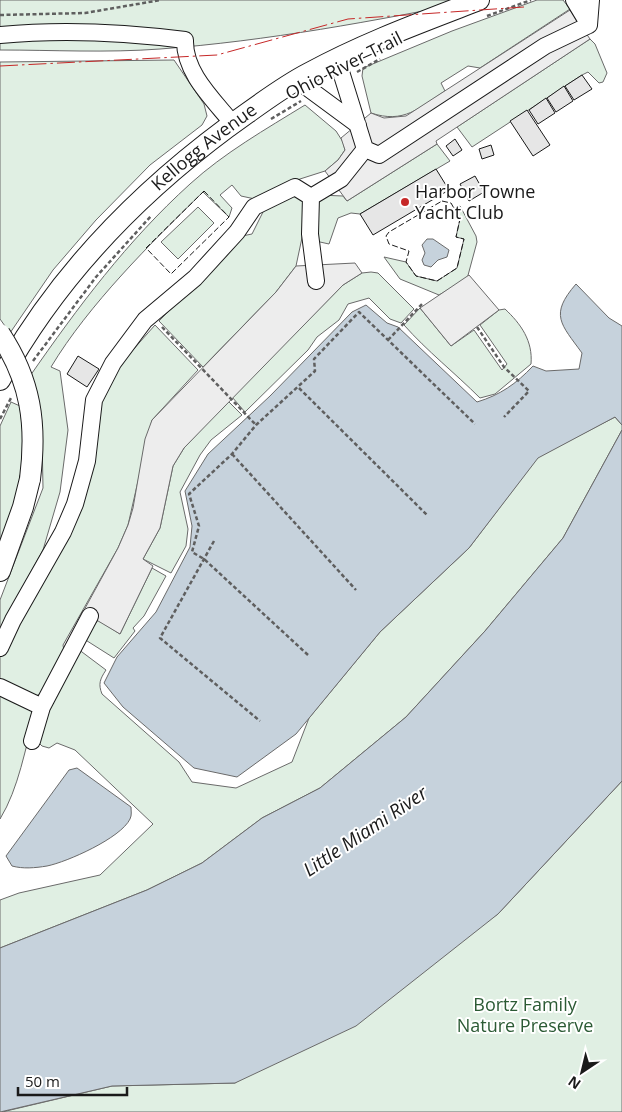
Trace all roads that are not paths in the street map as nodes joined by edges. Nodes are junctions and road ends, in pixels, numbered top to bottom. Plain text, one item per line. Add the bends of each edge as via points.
1 (574, 0) edge
2 (591, 0) edge
3 (481, 9) edge
4 (589, 25) junction
5 (0, 35) edge
6 (337, 59) junction
7 (297, 80) junction
8 (233, 124) junction
9 (358, 125) junction
10 (364, 150) junction
11 (312, 197) junction
12 (316, 281) dead end
13 (0, 334) edge
14 (6, 377) edge
15 (0, 571) edge
16 (90, 616) dead end
17 (0, 648) edge
18 (0, 687) edge
19 (42, 708) junction
20 (32, 741) dead end

1 - 4 street
2 - 4 street
3 - 6 main road, Kellogg Avenue via 415,24
4 - 10 street via 545,46 379,154
5 - 8 street via 86,31 185,40 187,59 193,73
6 - 7 main road, Kellogg Avenue
6 - 9 street
7 - 8 main road, Kellogg Avenue via 275,92
7 - 9 street
8 - 14 main road, Kellogg Avenue via 154,186 102,238 30,328
9 - 10 street
10 - 11 street via 341,178
11 - 12 street via 310,234
11 - 17 street via 295,187 254,207 195,278 145,320 113,363 94,400 87,461 75,504
13 - 15 main road, bridge via 20,368 29,398 34,448 23,506
16 - 19 street
18 - 19 street
19 - 20 street

